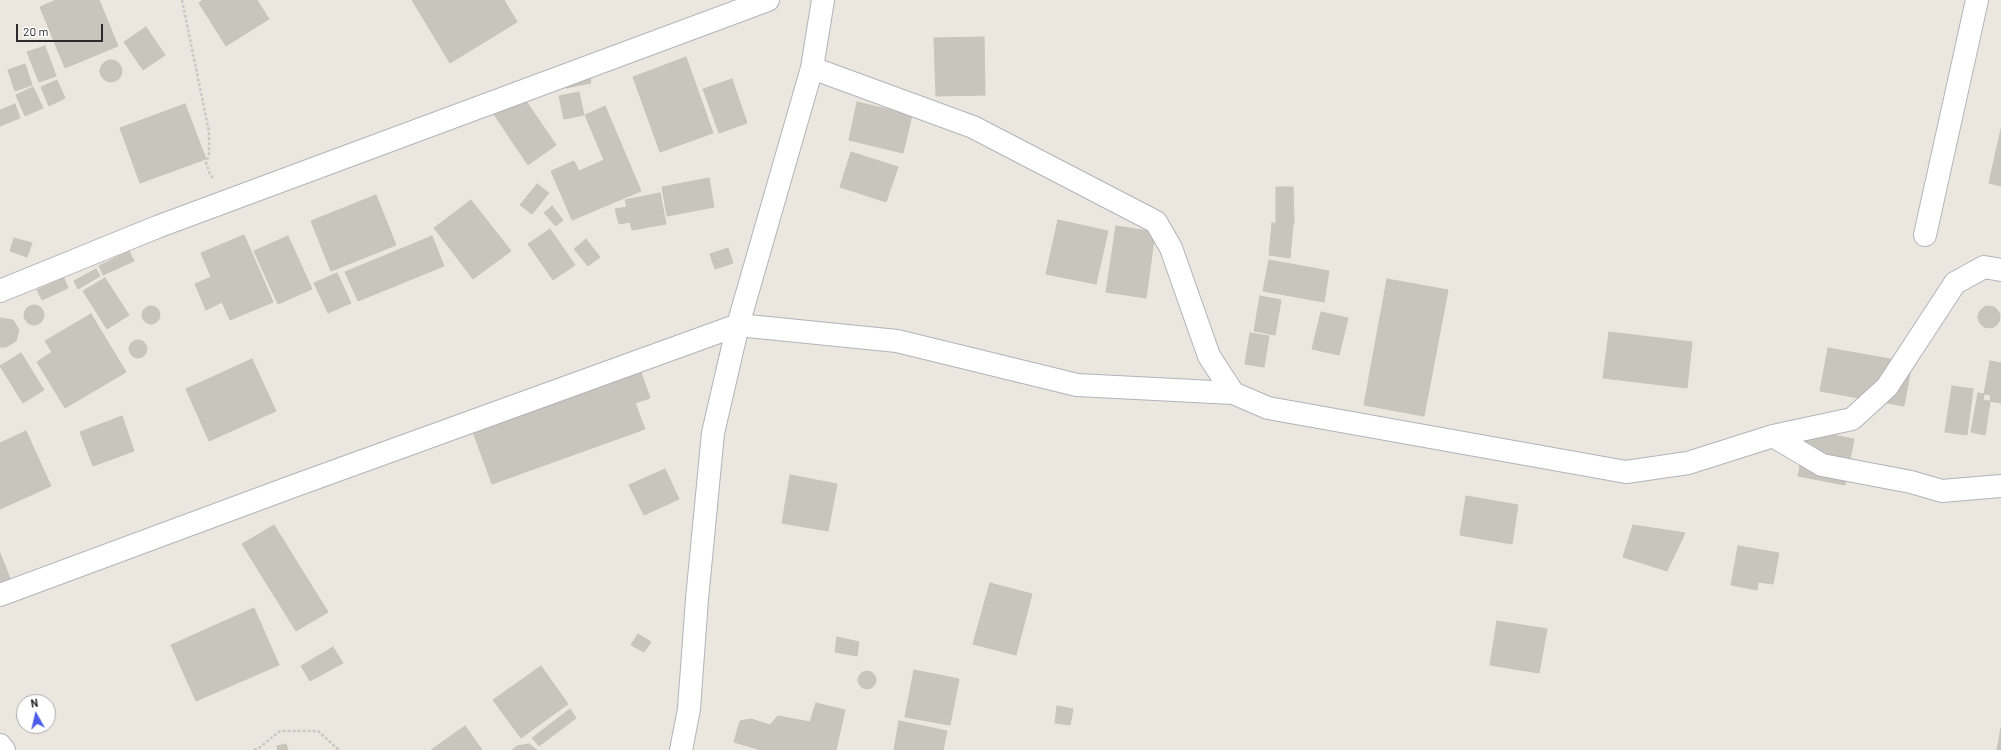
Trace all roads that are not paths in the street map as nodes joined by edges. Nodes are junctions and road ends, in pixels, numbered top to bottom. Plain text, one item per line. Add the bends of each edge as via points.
1 (768, 0) edge
2 (823, 0) edge
3 (1977, 0) edge
4 (812, 68) junction
5 (1925, 235) dead end
6 (2001, 270) edge
7 (0, 291) edge
8 (738, 325) junction
9 (1233, 393) junction
10 (1773, 436) junction
11 (2001, 486) edge
12 (0, 595) edge
13 (0, 745) edge
14 (4, 750) edge
15 (681, 750) edge

1 - 7 street via 157,227
2 - 4 street
3 - 5 street
4 - 8 street
4 - 9 street via 973,127 1156,222 1171,248 1209,356
6 - 10 street via 1984,267 1955,284 1887,387 1852,419
8 - 9 street via 897,341 1077,386
8 - 12 street
8 - 15 street via 713,433 689,709
9 - 10 street via 1268,408 1626,472 1688,463
10 - 11 street via 1822,465 1911,482 1942,491
13 - 14 street

